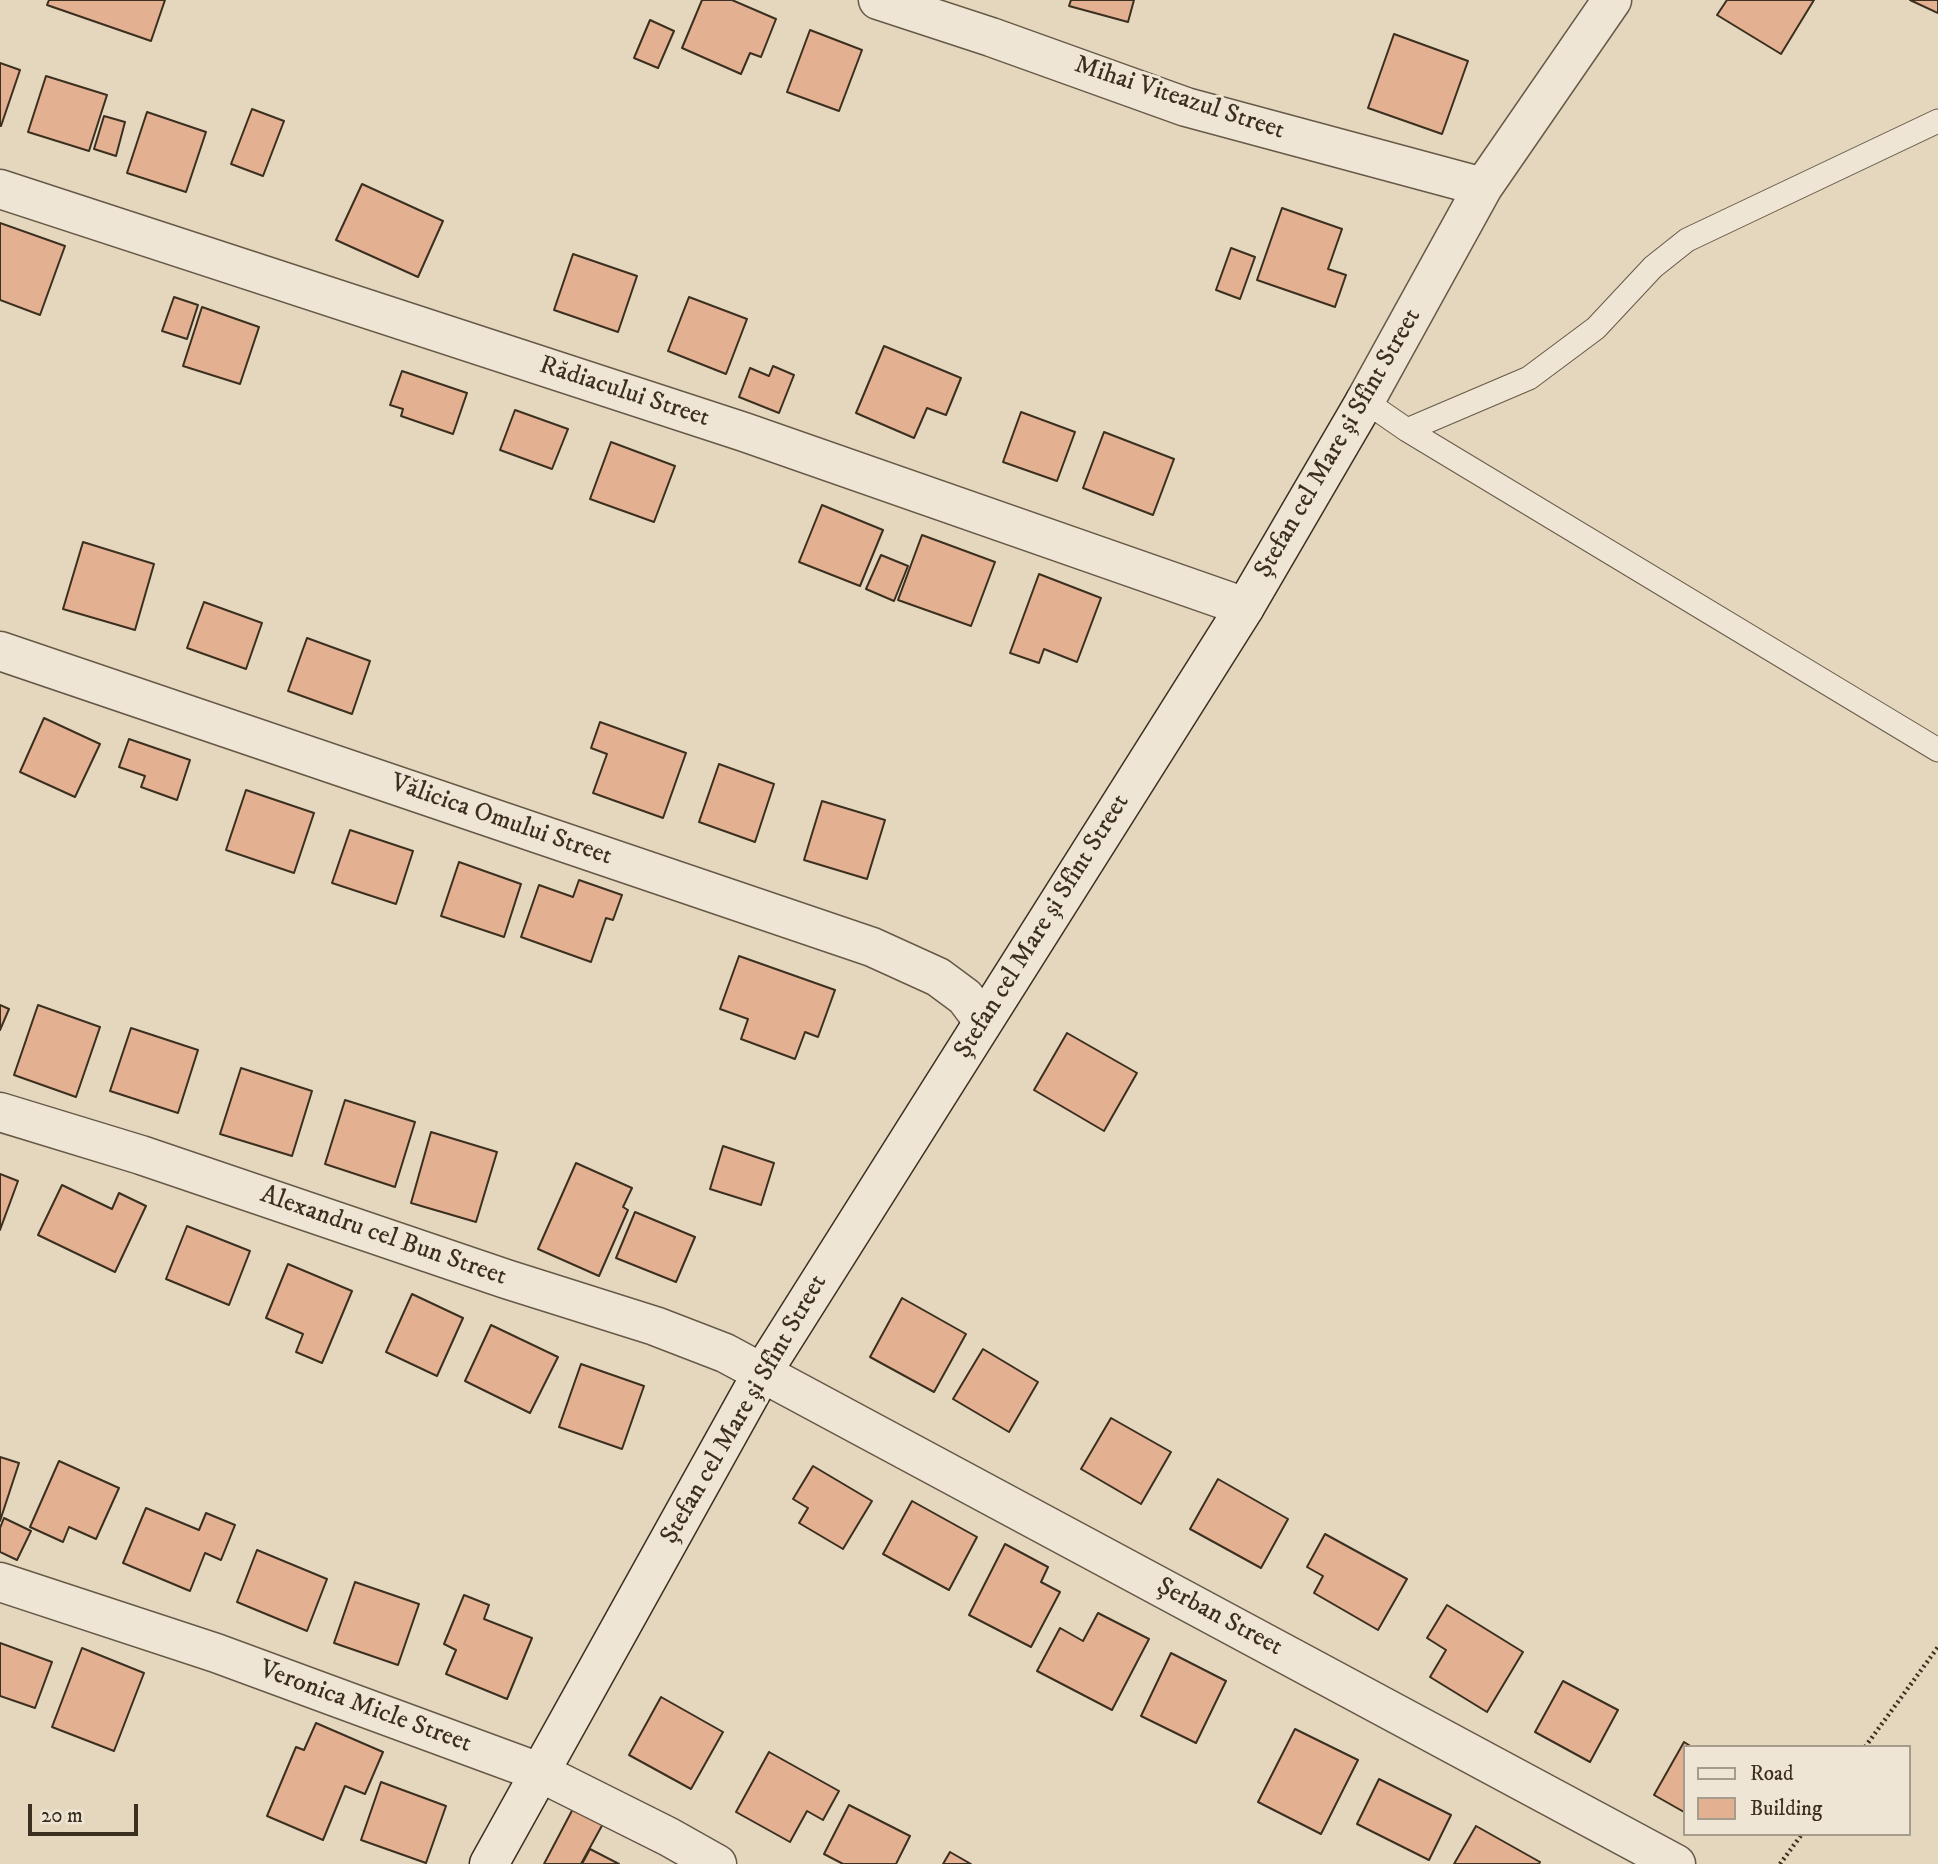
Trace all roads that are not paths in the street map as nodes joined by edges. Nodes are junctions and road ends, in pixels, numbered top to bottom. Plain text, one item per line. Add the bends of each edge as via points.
1 (878, 0) edge
2 (1612, 0) edge
3 (1938, 121) edge
4 (1483, 187) junction
5 (0, 189) edge
6 (1365, 401) junction
7 (1407, 430) junction
8 (1245, 607) junction
9 (0, 651) edge
10 (1938, 750) edge
11 (983, 1021) junction
12 (0, 1112) edge
13 (762, 1373) junction
14 (0, 1582) edge
15 (538, 1772) junction
16 (489, 1864) edge
17 (717, 1864) edge
18 (1676, 1864) edge

1 - 4 street, Mihai Viteazul Street via 1186,107
2 - 4 street, Ștefan cel Mare și Sfînt Street
3 - 7 lane via 1687,240 1653,267 1596,328 1538,371
4 - 6 street, Ștefan cel Mare și Sfînt Street
5 - 8 street, Rădiacului Street via 744,432
6 - 7 lane
6 - 8 street, Ștefan cel Mare și Sfînt Street
7 - 10 lane
8 - 11 street, Ștefan cel Mare și Sfînt Street
9 - 11 street, Vălicica Omului Street via 872,947 938,977 965,997
11 - 13 street, Ștefan cel Mare și Sfînt Street
12 - 13 street, Alexandru cel Bun Street via 655,1326
13 - 15 street, Ștefan cel Mare și Sfînt Street
13 - 18 street, Șerban Street
14 - 15 street, Veronica Micle Street via 216,1653
15 - 16 street, Ștefan cel Mare și Sfînt Street
15 - 17 street, Veronica Micle Street

